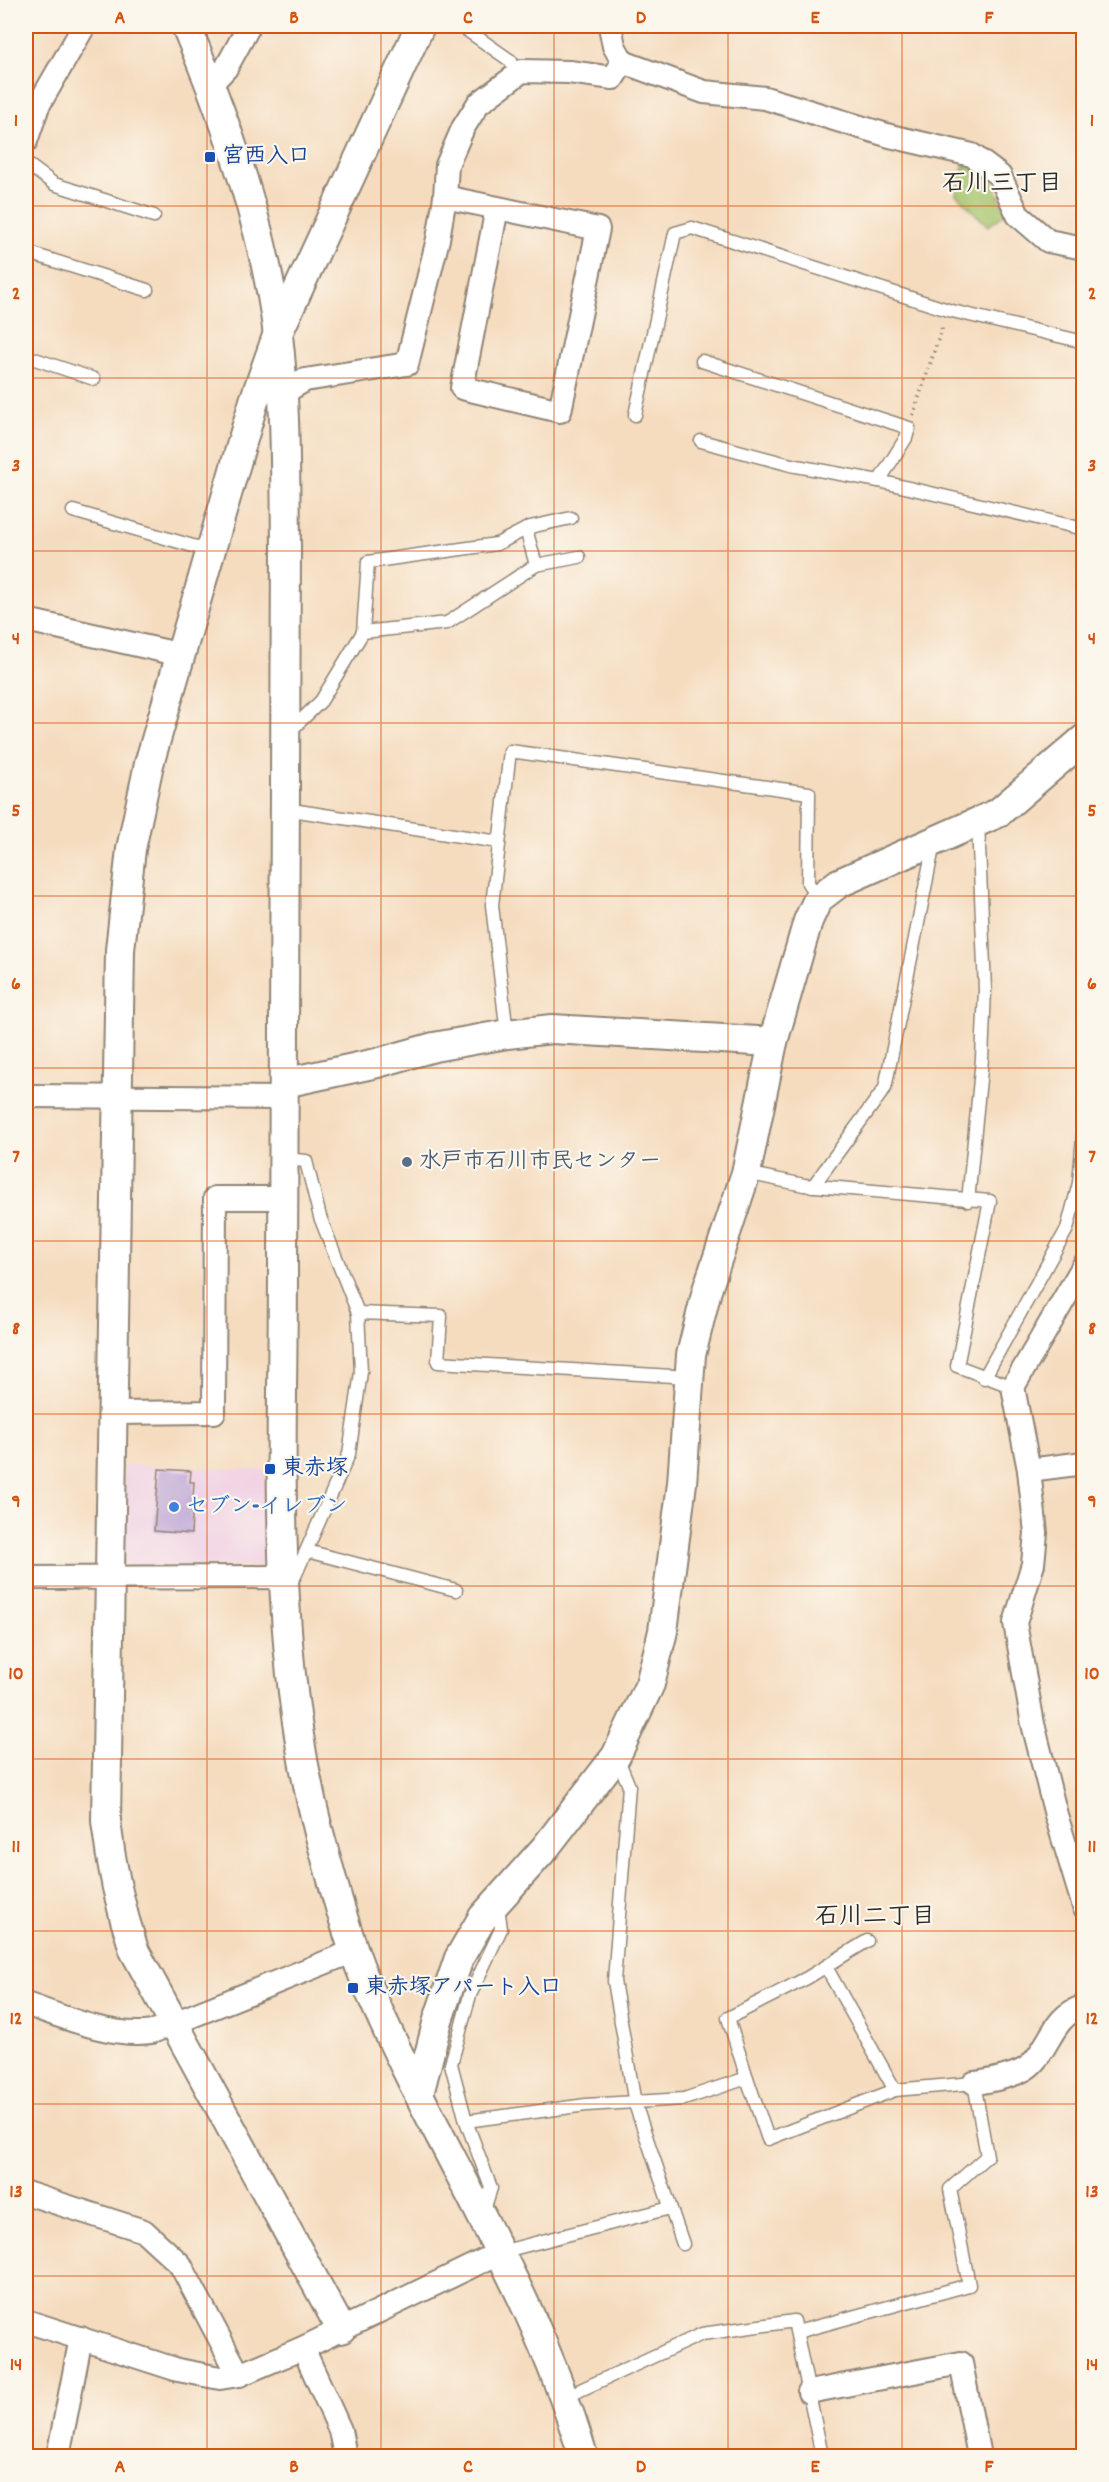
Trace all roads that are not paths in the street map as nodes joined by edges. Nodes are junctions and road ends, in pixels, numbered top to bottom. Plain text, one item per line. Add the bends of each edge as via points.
1 (84, 26) edge
2 (186, 26) edge
3 (249, 26) edge
4 (420, 26) edge
5 (461, 26) edge
6 (610, 26) edge
7 (623, 62) junction
8 (516, 75) junction
9 (211, 84) junction
10 (32, 104) edge
11 (26, 141) edge
12 (26, 163) edge
13 (445, 197) junction
14 (497, 208) junction
15 (154, 216) dead end
16 (1083, 248) edge
17 (26, 252) edge
18 (147, 290) dead end
19 (278, 333) junction
20 (1083, 342) edge
21 (26, 356) edge
22 (702, 361) dead end
23 (94, 379) dead end
24 (283, 393) junction
25 (635, 415) dead end
26 (701, 441) dead end
27 (879, 482) junction
28 (74, 511) dead end
29 (571, 518) dead end
30 (526, 529) junction
31 (1083, 529) edge
32 (211, 551) junction
33 (579, 557) dead end
34 (536, 566) junction
35 (26, 620) edge
36 (363, 632) junction
37 (182, 654) junction
38 (285, 736) junction
39 (1083, 739) edge
40 (285, 809) junction
41 (978, 823) junction
42 (499, 842) junction
43 (935, 842) junction
44 (818, 899) junction
45 (507, 1034) junction
46 (773, 1042) junction
47 (284, 1090) junction
48 (26, 1096) edge
49 (117, 1096) junction
50 (1083, 1126) edge
51 (284, 1159) junction
52 (746, 1173) junction
53 (813, 1186) junction
54 (283, 1198) junction
55 (968, 1201) junction
56 (1083, 1265) edge
57 (358, 1313) junction
58 (689, 1377) junction
59 (984, 1378) junction
60 (1013, 1387) junction
61 (112, 1413) junction
62 (1083, 1462) edge
63 (1029, 1470) junction
64 (307, 1551) junction
65 (109, 1577) junction
66 (284, 1577) junction
67 (26, 1578) edge
68 (456, 1590) dead end
69 (616, 1756) junction
70 (497, 1902) junction
71 (1083, 1907) edge
72 (867, 1941) dead end
73 (354, 1952) junction
74 (826, 1967) junction
75 (26, 2004) edge
76 (1083, 2007) edge
77 (173, 2025) junction
78 (747, 2078) junction
79 (974, 2083) junction
80 (895, 2090) junction
81 (419, 2094) junction
82 (635, 2104) junction
83 (466, 2121) junction
84 (26, 2193) edge
85 (670, 2208) junction
86 (482, 2216) junction
87 (683, 2244) dead end
88 (501, 2252) junction
89 (26, 2321) edge
90 (341, 2329) junction
91 (796, 2332) junction
92 (81, 2338) junction
93 (303, 2348) junction
94 (238, 2375) junction
95 (808, 2392) junction
96 (563, 2398) junction
97 (58, 2457) edge
98 (345, 2457) edge
99 (583, 2457) edge
100 (822, 2457) edge
101 (979, 2457) edge

1 - 10 street
2 - 9 street
3 - 9 street via 226,68
4 - 19 street
5 - 8 lane via 511,61
6 - 7 street via 614,46
7 - 8 street via 613,78 569,72 522,71
7 - 16 street via 704,92 765,98 890,136 972,155 1000,176 1018,215 1048,241
8 - 13 street via 478,104 463,128 447,165
9 - 19 street via 245,185
10 - 11 street
12 - 15 lane via 54,184
13 - 14 street
13 - 24 street via 407,364 305,380
14 - 14 street via 598,230 560,411 462,388
17 - 18 lane
19 - 24 street
19 - 32 street
20 - 25 lane via 948,310 692,228 675,233
21 - 23 lane
22 - 27 lane via 909,428
24 - 38 street
26 - 27 lane via 791,465
27 - 31 lane
28 - 32 lane
29 - 30 lane
30 - 34 lane
30 - 36 lane via 497,544 369,561
32 - 37 street
33 - 34 lane
34 - 36 lane via 447,623
35 - 37 street
36 - 38 lane via 321,701
37 - 49 street via 149,764 131,849 120,950
38 - 40 street
39 - 41 street via 998,813
40 - 42 lane
40 - 47 street
41 - 43 street
41 - 55 lane via 984,1001
42 - 44 lane via 510,751 809,793 808,883
42 - 45 lane via 492,905
43 - 44 street via 838,883
43 - 53 lane via 885,1089
44 - 46 street
45 - 46 street via 552,1029
45 - 47 street via 434,1047
46 - 52 street
47 - 49 street
47 - 51 street
48 - 49 street
49 - 61 street
50 - 59 lane via 1079,1183 1067,1229
51 - 54 street
51 - 57 lane via 306,1161 320,1217
52 - 53 lane
52 - 58 street via 707,1290
53 - 55 lane
54 - 61 street via 215,1198 214,1412
54 - 66 street
55 - 59 lane via 990,1201 957,1366
56 - 60 street
57 - 58 lane via 441,1316 438,1362
57 - 64 lane via 361,1372 349,1455
58 - 69 street via 682,1483 663,1631 651,1684
59 - 60 lane
60 - 63 street
61 - 65 street
62 - 63 street
63 - 71 street via 1036,1533 1033,1564 1015,1623 1033,1724
64 - 66 lane via 295,1576
64 - 68 lane
65 - 66 street
65 - 67 street
65 - 77 street via 106,1821 111,1866 134,1950
66 - 73 street via 298,1728 317,1824
69 - 70 street via 545,1848
69 - 82 lane via 629,1786 615,1981
70 - 81 street via 483,1917 459,1958
70 - 83 lane via 501,1929 470,1995 451,2064
72 - 74 lane
73 - 77 street
73 - 81 street
74 - 78 lane via 728,2018
74 - 80 lane
75 - 77 street via 118,2033 144,2034
76 - 79 street via 1058,2022 1028,2067
77 - 90 street
78 - 80 lane via 768,2139
78 - 82 lane via 684,2099
79 - 80 lane
79 - 91 lane via 987,2156 950,2189 969,2285
81 - 86 street
82 - 83 lane
82 - 85 lane
83 - 86 lane via 491,2188
84 - 94 street via 144,2231 180,2264
85 - 87 lane
85 - 88 lane
86 - 88 street
88 - 90 street
88 - 96 street via 529,2310
89 - 92 street
90 - 93 street
91 - 95 lane
91 - 96 lane via 794,2321 702,2334
92 - 94 street via 200,2376
92 - 97 street
93 - 94 street
93 - 98 street via 340,2430
95 - 100 lane
95 - 101 street via 961,2364
96 - 99 street

